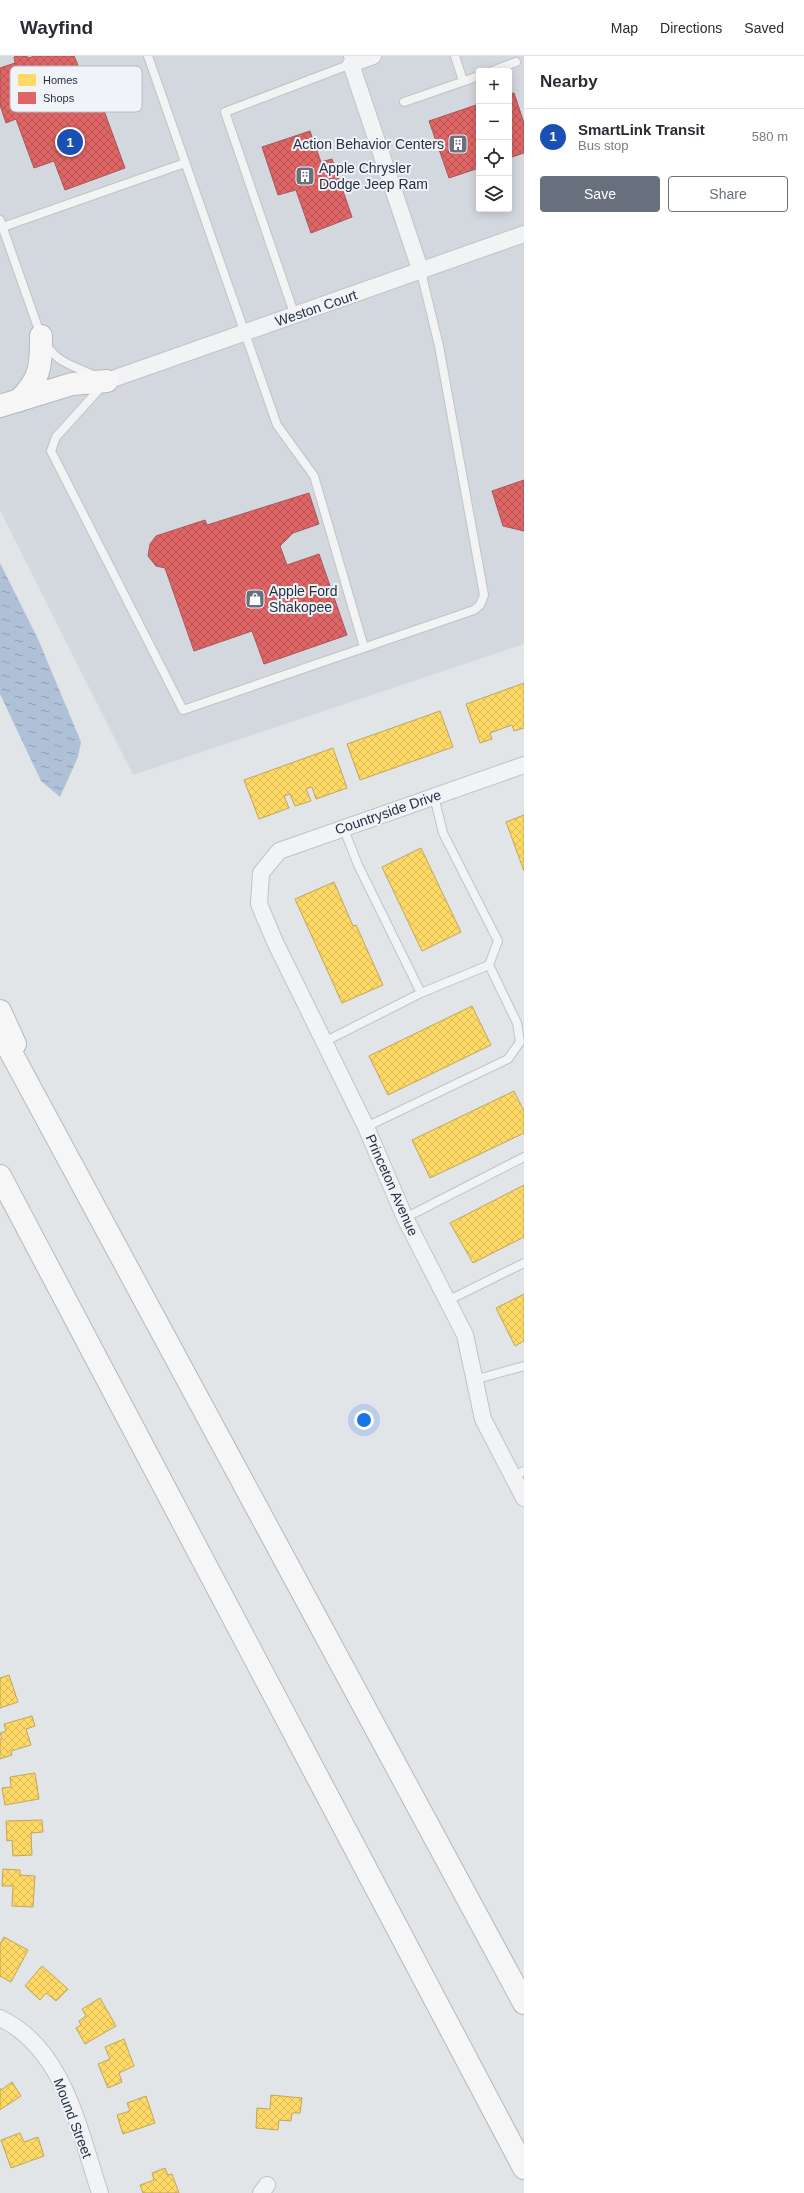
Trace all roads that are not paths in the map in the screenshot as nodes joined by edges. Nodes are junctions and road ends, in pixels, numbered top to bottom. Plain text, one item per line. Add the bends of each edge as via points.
1 (148, 56) edge
2 (373, 56) edge
3 (455, 56) edge
4 (350, 60) edge
5 (516, 62) dead end
6 (500, 68) edge
7 (476, 77) edge
8 (463, 81) junction
9 (404, 102) dead end
10 (185, 163) junction
11 (1, 225) edge
12 (524, 234) edge
13 (421, 272) junction
14 (295, 316) junction
15 (244, 333) junction
16 (41, 336) junction
17 (107, 381) junction
18 (9, 403) edge
19 (364, 647) junction
20 (524, 765) edge
21 (434, 796) junction
22 (343, 827) junction
23 (261, 873) joint
24 (489, 966) junction
25 (422, 993) junction
26 (0, 1011) edge
27 (0, 1032) edge
28 (324, 1042) junction
29 (366, 1127) junction
30 (524, 1157) edge
31 (69, 1160) junction
32 (0, 1176) edge
33 (405, 1218) junction
34 (524, 1263) edge
35 (447, 1301) junction
36 (524, 1366) edge
37 (474, 1380) junction
38 (519, 1474) edge
39 (524, 1498) edge
40 (524, 2003) edge
41 (0, 2018) edge
42 (524, 2168) edge
43 (100, 2193) edge

1 - 10 lane
2 - 4 street
3 - 8 lane
4 - 13 street
4 - 14 lane via 225,112
5 - 6 lane
7 - 8 lane
8 - 9 lane
10 - 11 lane
10 - 15 lane
11 - 16 lane
12 - 13 street, Weston Court
13 - 14 street, Weston Court
13 - 19 lane via 439,346 484,595 480,605 474,610
14 - 15 street, Weston Court
15 - 17 street, Weston Court
15 - 19 lane via 277,425 314,476
16 - 17 lane via 49,352 61,361
16 - 18 highway via 37,378 30,389
17 - 18 highway via 72,384
17 - 19 lane via 56,437 51,451 183,710
20 - 21 street, Countryside Drive
21 - 22 street, Countryside Drive
21 - 24 lane via 443,833 498,941
22 - 23 street, Countryside Drive via 279,851
22 - 25 lane via 358,865
23 - 28 street, Princeton Avenue via 259,904
24 - 25 lane
24 - 29 lane via 517,1023 520,1042 508,1059
25 - 28 lane
26 - 31 highway
27 - 31 highway
28 - 29 street, Princeton Avenue
29 - 33 street, Princeton Avenue
30 - 33 lane
31 - 40 highway
32 - 42 highway
33 - 35 street, Princeton Avenue
34 - 35 lane
35 - 37 street, Princeton Avenue via 465,1335
36 - 37 lane
37 - 38 street, Princeton Avenue via 483,1419
38 - 39 street, Princeton Avenue
41 - 43 street, Mound Street via 33,2041 53,2066 68,2097

